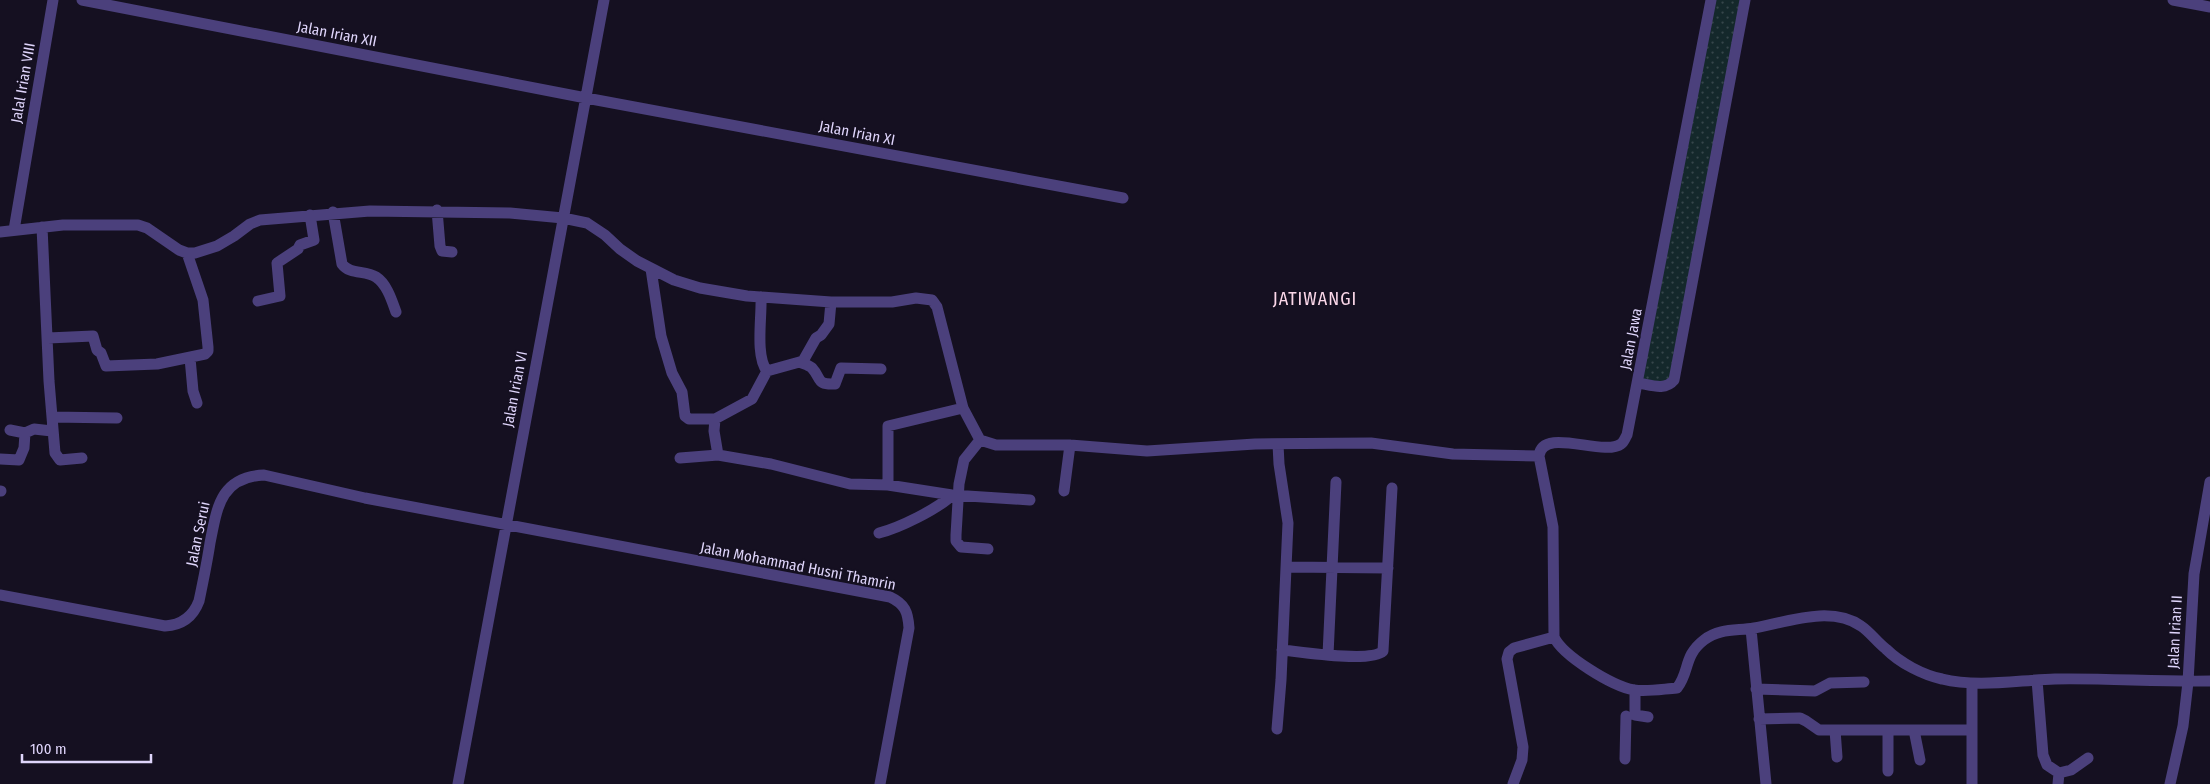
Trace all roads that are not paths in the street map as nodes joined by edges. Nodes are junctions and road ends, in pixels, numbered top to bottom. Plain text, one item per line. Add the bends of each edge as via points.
1 (53, 0) edge
2 (82, 0) edge
3 (604, 0) edge
4 (1711, 0) edge
5 (1745, 0) edge
6 (2174, 0) edge
7 (2210, 7) edge
8 (586, 98) junction
9 (1123, 198) dead end
10 (437, 210) junction
11 (333, 212) junction
12 (310, 215) junction
13 (563, 218) junction
14 (42, 227) junction
15 (14, 230) junction
16 (0, 232) edge
17 (452, 252) dead end
18 (187, 253) junction
19 (651, 269) junction
20 (761, 297) junction
21 (258, 301) dead end
22 (831, 302) junction
23 (396, 312) dead end
24 (48, 338) junction
25 (190, 358) junction
26 (800, 362) junction
27 (881, 369) dead end
28 (767, 371) junction
29 (1638, 383) junction
30 (197, 403) dead end
31 (963, 408) junction
32 (52, 417) junction
33 (117, 418) dead end
34 (715, 419) junction
35 (10, 430) dead end
36 (52, 430) junction
37 (25, 432) junction
38 (980, 440) junction
39 (1278, 444) junction
40 (1070, 445) junction
41 (718, 455) junction
42 (1539, 456) junction
43 (82, 458) dead end
44 (680, 458) dead end
45 (0, 459) edge
46 (1336, 482) dead end
47 (2210, 482) edge
48 (888, 485) junction
49 (1392, 488) dead end
50 (1064, 491) dead end
51 (955, 495) junction
52 (1030, 500) dead end
53 (505, 525) junction
54 (879, 533) dead end
55 (988, 549) dead end
56 (1286, 567) junction
57 (1333, 567) junction
58 (1388, 568) junction
59 (0, 595) edge
60 (1752, 629) junction
61 (1554, 637) junction
62 (1282, 650) junction
63 (1328, 656) junction
64 (2037, 680) junction
65 (2210, 681) edge
66 (1864, 682) dead end
67 (2188, 682) junction
68 (1972, 684) junction
69 (1756, 689) junction
70 (1635, 690) junction
71 (1627, 716) junction
72 (1648, 717) dead end
73 (1759, 719) junction
74 (1277, 729) dead end
75 (1835, 730) junction
76 (1888, 730) junction
77 (1914, 730) junction
78 (1971, 730) junction
79 (1836, 757) dead end
80 (2088, 758) dead end
81 (1625, 759) dead end
82 (1920, 760) dead end
83 (1888, 771) dead end
84 (2058, 779) edge
85 (458, 784) edge
86 (880, 784) edge
87 (1513, 784) edge
88 (1766, 784) edge
89 (1972, 784) edge
90 (2170, 784) edge

1 - 15 street, Jalal Irian VIII
2 - 8 street, Jalan Irian XII
3 - 8 street, Jalan Irian VI
4 - 29 street, Jalan Jawa
5 - 29 street, Jalan Jawa via 1674,380 1669,386 1662,387
6 - 7 street
8 - 9 street, Jalan Irian XI
8 - 13 street, Jalan Irian VI
10 - 11 street
10 - 13 street via 510,212
10 - 17 street via 440,248
11 - 12 street
11 - 23 street via 342,264 348,270 376,277
12 - 18 street via 256,222 210,249
12 - 21 street via 314,240 300,245 277,263 280,296
13 - 19 street via 593,226
13 - 53 street, Jalan Irian VI
14 - 15 street
14 - 18 street via 138,225
14 - 24 street
15 - 16 street
18 - 25 street via 203,300 208,347 208,352
19 - 20 street via 700,288
19 - 34 street via 660,336 682,392 685,416 689,419
20 - 22 street
20 - 28 street via 760,355
22 - 26 street via 829,324
22 - 31 street via 932,300 937,307
24 - 25 street via 94,336 106,366 148,365
24 - 32 street
25 - 30 street
26 - 27 street via 811,367 819,382 826,384 834,384 841,368
26 - 28 street
28 - 34 street via 752,399
29 - 42 street via 1623,444 1605,448 1554,442 1539,450
31 - 38 street
31 - 48 street via 888,426
32 - 33 street
32 - 36 street
34 - 41 street
35 - 37 street
36 - 37 street
36 - 43 street via 58,459
37 - 45 street via 19,460
38 - 40 street via 996,445
38 - 51 street via 964,460
39 - 40 street via 1147,451
39 - 42 street via 1371,443 1453,454
39 - 56 street via 1288,522
40 - 50 street
41 - 44 street
41 - 48 street via 771,464 832,481
42 - 61 street via 1553,526
46 - 57 street
47 - 67 street, Jalan Irian II via 2194,574
48 - 51 street
49 - 58 street
51 - 52 street
51 - 54 street via 897,527
51 - 55 street via 958,544
53 - 59 street, Jalan Serui via 264,475 252,476 235,483 220,500 199,601 191,616 178,624 165,626
53 - 85 street, Jalan Irian VI
53 - 86 street, Jalan Mohammad Husni Thamrin via 898,600 909,617 909,628
56 - 57 street
56 - 62 street
57 - 58 street
57 - 63 street
58 - 63 street via 1384,651 1377,656
60 - 68 street via 1815,616 1840,617 1862,626 1887,651 1927,674 1942,680
60 - 69 street
60 - 70 street via 1722,630 1704,640 1689,656 1677,688
61 - 70 street via 1568,655 1613,682
61 - 87 street via 1514,648 1507,659 1523,747
62 - 63 street
62 - 74 street
64 - 67 street
64 - 68 street
64 - 84 street via 2043,754
65 - 67 street
66 - 69 street via 1830,683 1815,691
67 - 90 street, Jalan Irian II via 2178,756
68 - 78 street
69 - 73 street
70 - 71 street
71 - 72 street
71 - 81 street
73 - 75 street via 1800,718 1818,730
73 - 88 street
75 - 76 street
75 - 79 street
76 - 77 street
76 - 83 street
77 - 78 street
77 - 82 street
78 - 89 street
80 - 84 street

